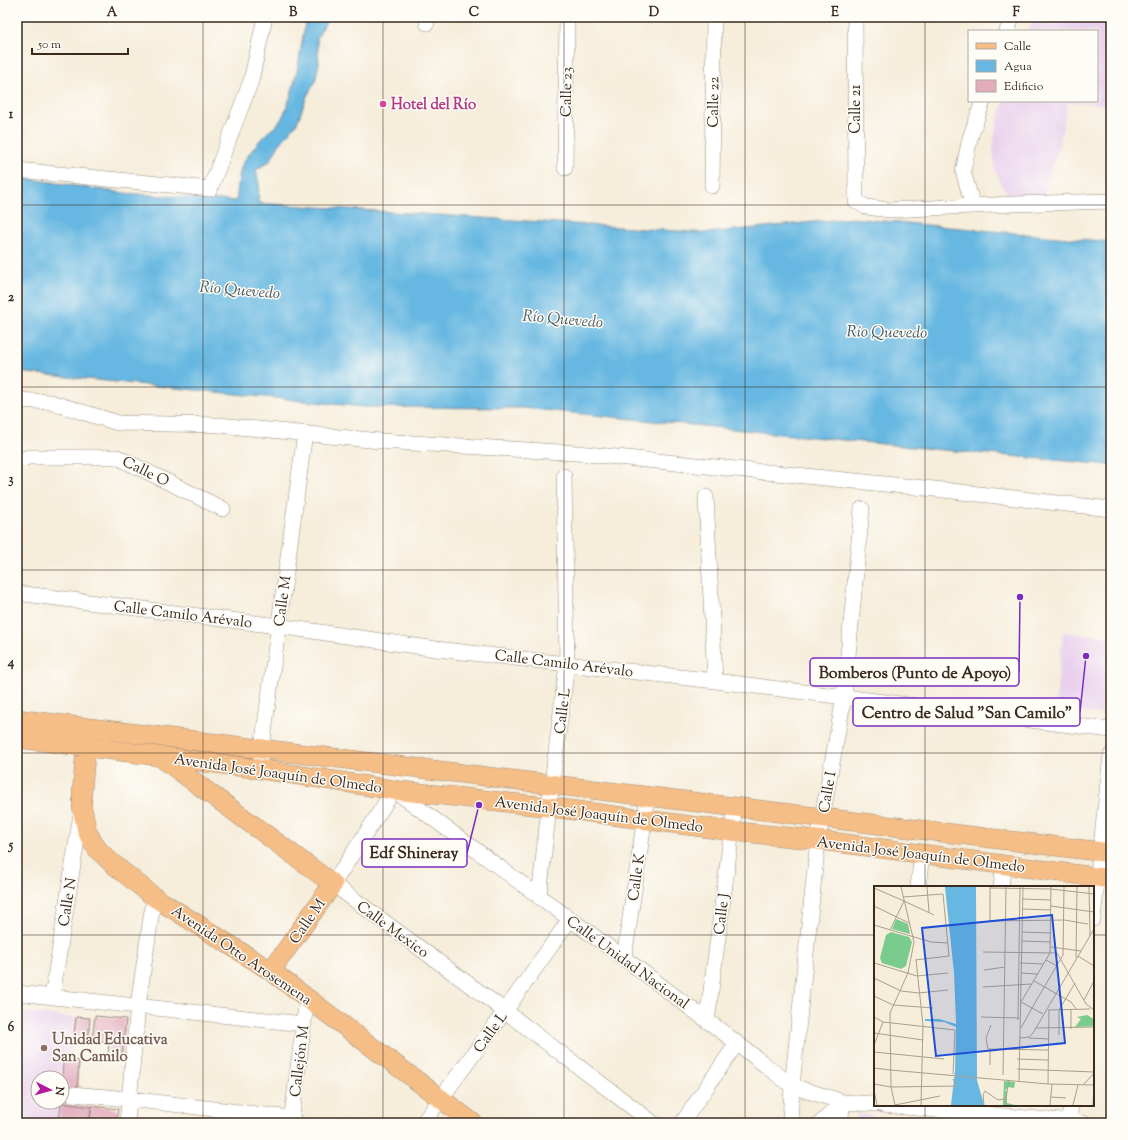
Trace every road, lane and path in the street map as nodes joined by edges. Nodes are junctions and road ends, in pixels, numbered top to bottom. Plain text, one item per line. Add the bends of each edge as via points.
1 (265, 17) edge
2 (567, 17) edge
3 (714, 17) edge
4 (855, 17) edge
5 (1012, 17) edge
6 (1007, 30) edge
7 (982, 102) edge
8 (565, 168) dead end
9 (17, 170) edge
10 (712, 186) dead end
11 (1111, 201) edge
12 (973, 206) junction
13 (17, 400) edge
14 (305, 433) junction
15 (17, 461) edge
16 (564, 476) dead end
17 (706, 497) dead end
18 (223, 509) dead end
19 (862, 509) dead end
20 (1111, 509) edge
21 (17, 593) edge
22 (278, 626) junction
23 (567, 664) junction
24 (715, 681) junction
25 (844, 697) junction
26 (17, 719) edge
27 (1111, 730) edge
28 (134, 734) junction
29 (17, 738) edge
30 (86, 747) junction
31 (261, 749) junction
32 (1111, 755) edge
33 (158, 756) junction
34 (259, 769) junction
35 (552, 784) junction
36 (394, 790) junction
37 (648, 796) junction
38 (82, 807) junction
39 (549, 807) junction
40 (735, 807) junction
41 (822, 818) junction
42 (644, 819) junction
43 (731, 831) junction
44 (818, 840) junction
45 (1106, 852) edge
46 (922, 854) junction
47 (1004, 865) junction
48 (1104, 878) edge
49 (333, 884) junction
50 (918, 886) edge
51 (1001, 886) edge
52 (154, 897) junction
53 (539, 897) junction
54 (1094, 914) edge
55 (570, 919) junction
56 (624, 958) junction
57 (271, 971) junction
58 (17, 993) edge
59 (52, 997) junction
60 (307, 998) junction
61 (138, 1005) junction
62 (505, 1011) junction
63 (706, 1020) junction
64 (303, 1024) junction
65 (737, 1043) junction
66 (792, 1086) junction
67 (72, 1094) dead end
68 (129, 1099) junction
69 (440, 1099) junction
70 (843, 1102) junction
71 (874, 1104) edge
72 (911, 1106) edge
73 (1071, 1106) edge
74 (973, 1109) edge
75 (294, 1121) edge
76 (1074, 1122) edge
77 (127, 1123) edge
78 (422, 1123) edge
79 (472, 1123) edge
80 (653, 1123) edge
81 (682, 1123) edge
82 (790, 1123) edge
83 (821, 1123) edge
84 (840, 1123) edge

1 - 9 street via 251,81 210,189
2 - 8 street, Calle 23
3 - 10 street, Calle 22
4 - 12 street, Calle 21 via 856,201 866,207 890,210
5 - 6 street
7 - 12 street via 963,171
11 - 12 street
13 - 14 street via 50,402 118,423 219,425
14 - 20 street via 380,441 577,453
14 - 22 street, Calle M
15 - 18 street, Calle O via 29,457 117,457
16 - 23 street, Calle L
17 - 24 street
19 - 25 street, Calle I
21 - 22 street, Calle Camilo Arévalo
22 - 23 street, Calle Camilo Arévalo via 436,649
22 - 31 street, Calle M
23 - 24 street, Calle Camilo Arévalo
23 - 35 street, Calle L
24 - 25 street, Calle Camilo Arévalo
25 - 27 street, Calle Camilo Arévalo
25 - 41 street, Calle I
26 - 28 main road, Avenida José Joaquín de Olmedo
28 - 31 main road, Avenida José Joaquín de Olmedo
28 - 33 main road, Calle Mexico
29 - 30 main road, Avenida José Joaquín de Olmedo
30 - 33 main road, Avenida José Joaquín de Olmedo
30 - 38 main road, Avenida Otto Arosemena
31 - 34 street, Calle M
31 - 35 main road, Avenida José Joaquín de Olmedo
32 - 45 street
33 - 34 main road, Avenida José Joaquín de Olmedo
33 - 49 main road, Calle Mexico
34 - 36 main road, Avenida José Joaquín de Olmedo
35 - 37 main road, Avenida José Joaquín de Olmedo
35 - 39 street, Calle L
36 - 39 main road, Avenida José Joaquín de Olmedo
36 - 49 street, Calle M
36 - 53 street, Calle Unidad Nacional
37 - 40 main road, Avenida José Joaquín de Olmedo
37 - 42 street, Calle K
38 - 52 main road, Avenida Otto Arosemena via 87,831 93,843 113,864
38 - 59 street, Calle N
39 - 42 main road, Avenida José Joaquín de Olmedo
39 - 53 street, Calle L
40 - 41 main road, Avenida José Joaquín de Olmedo
40 - 43 street, Calle J
41 - 44 street, Calle I
41 - 45 main road, Avenida José Joaquín de Olmedo
42 - 43 main road, Avenida José Joaquín de Olmedo
42 - 56 street, Calle K
43 - 44 main road, Avenida José Joaquín de Olmedo
43 - 63 street, Calle J
44 - 46 main road, Avenida José Joaquín de Olmedo
44 - 66 street, Calle I
45 - 48 street
46 - 47 main road, Avenida José Joaquín de Olmedo
46 - 50 street
47 - 48 main road, Avenida José Joaquín de Olmedo
47 - 51 street
48 - 54 street
49 - 57 main road, Calle M
49 - 62 street, Calle Mexico
52 - 57 main road, Avenida Otto Arosemena
52 - 61 street
53 - 55 street, Calle Unidad Nacional
55 - 56 street, Calle Unidad Nacional
55 - 62 street, Calle L
56 - 63 street, Calle Unidad Nacional
57 - 60 main road, Avenida Otto Arosemena
58 - 59 street
59 - 61 street
60 - 64 street, Callejón M
60 - 69 main road, Avenida Otto Arosemena
61 - 64 street
61 - 68 street
62 - 69 street, Calle L
62 - 80 street, Calle Mexico
63 - 65 street, Calle Unidad Nacional
64 - 75 street, Callejón M
65 - 66 street, Calle Unidad Nacional
65 - 81 street
66 - 70 street, Calle Unidad Nacional
66 - 82 street, Calle I
67 - 68 street
68 - 75 street
68 - 77 street
69 - 78 street, Calle L
69 - 79 main road, Avenida Otto Arosemena
70 - 71 street, Calle Unidad Nacional
70 - 83 street
70 - 84 street
72 - 74 street
73 - 76 street
74 - 76 street

